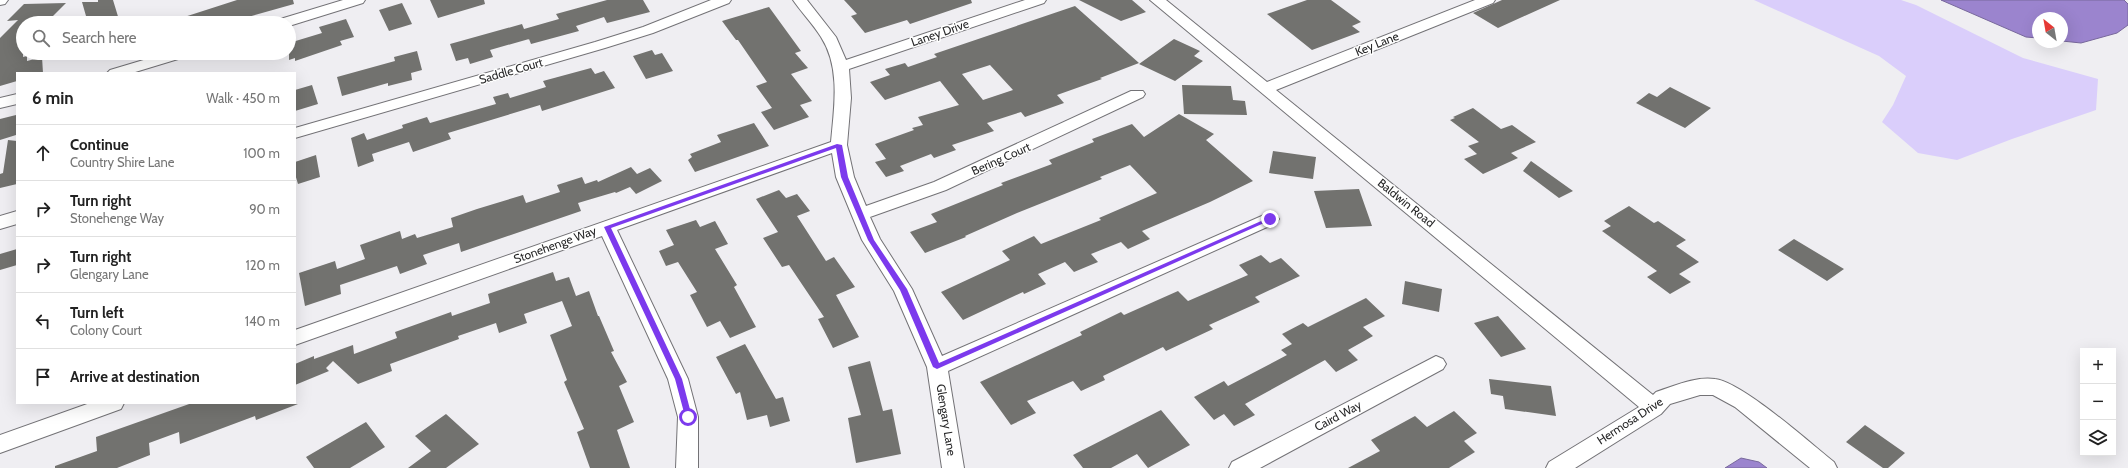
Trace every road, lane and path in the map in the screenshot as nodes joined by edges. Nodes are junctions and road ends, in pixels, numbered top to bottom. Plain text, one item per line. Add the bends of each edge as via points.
1 (724, 0) edge
2 (800, 0) edge
3 (1039, 0) edge
4 (1157, 0) edge
5 (1488, 0) edge
6 (354, 1) edge
7 (685, 6) edge
8 (296, 19) edge
9 (160, 60) edge
10 (841, 66) junction
11 (119, 72) edge
12 (1266, 88) junction
13 (1136, 94) dead end
14 (16, 99) edge
15 (0, 103) edge
16 (296, 134) edge
17 (839, 145) junction
18 (861, 214) junction
19 (16, 217) edge
20 (1270, 219) dead end
21 (0, 223) edge
22 (607, 227) junction
23 (296, 338) edge
24 (1436, 364) dead end
25 (937, 367) junction
26 (111, 404) edge
27 (1654, 408) junction
28 (0, 444) edge
29 (687, 468) edge
30 (953, 468) edge
31 (1240, 468) edge
32 (1557, 468) edge
33 (1826, 468) edge

1 - 7 street, Saddle Court
2 - 10 street, Glengary Lane via 828,37
3 - 10 street, Laney Drive
4 - 12 street, Baldwin Road
5 - 12 street, Key Lane
6 - 8 street
7 - 16 street, Saddle Court via 648,30
9 - 11 street
10 - 17 street, Glengary Lane
12 - 27 street, Baldwin Road
13 - 18 street, Bering Court via 940,186
14 - 15 street
17 - 18 street, Glengary Lane via 844,177
17 - 22 street, Stonehenge Way
18 - 25 street, Glengary Lane via 871,240 903,289
19 - 21 street
20 - 25 street
22 - 23 street, Stonehenge Way
22 - 29 street via 678,379 688,417
24 - 31 street, Caird Way
25 - 30 street, Glengary Lane
26 - 28 street
27 - 32 street, Hermosa Drive
27 - 33 street, Hermosa Drive via 1663,398 1700,386 1716,388 1742,401

